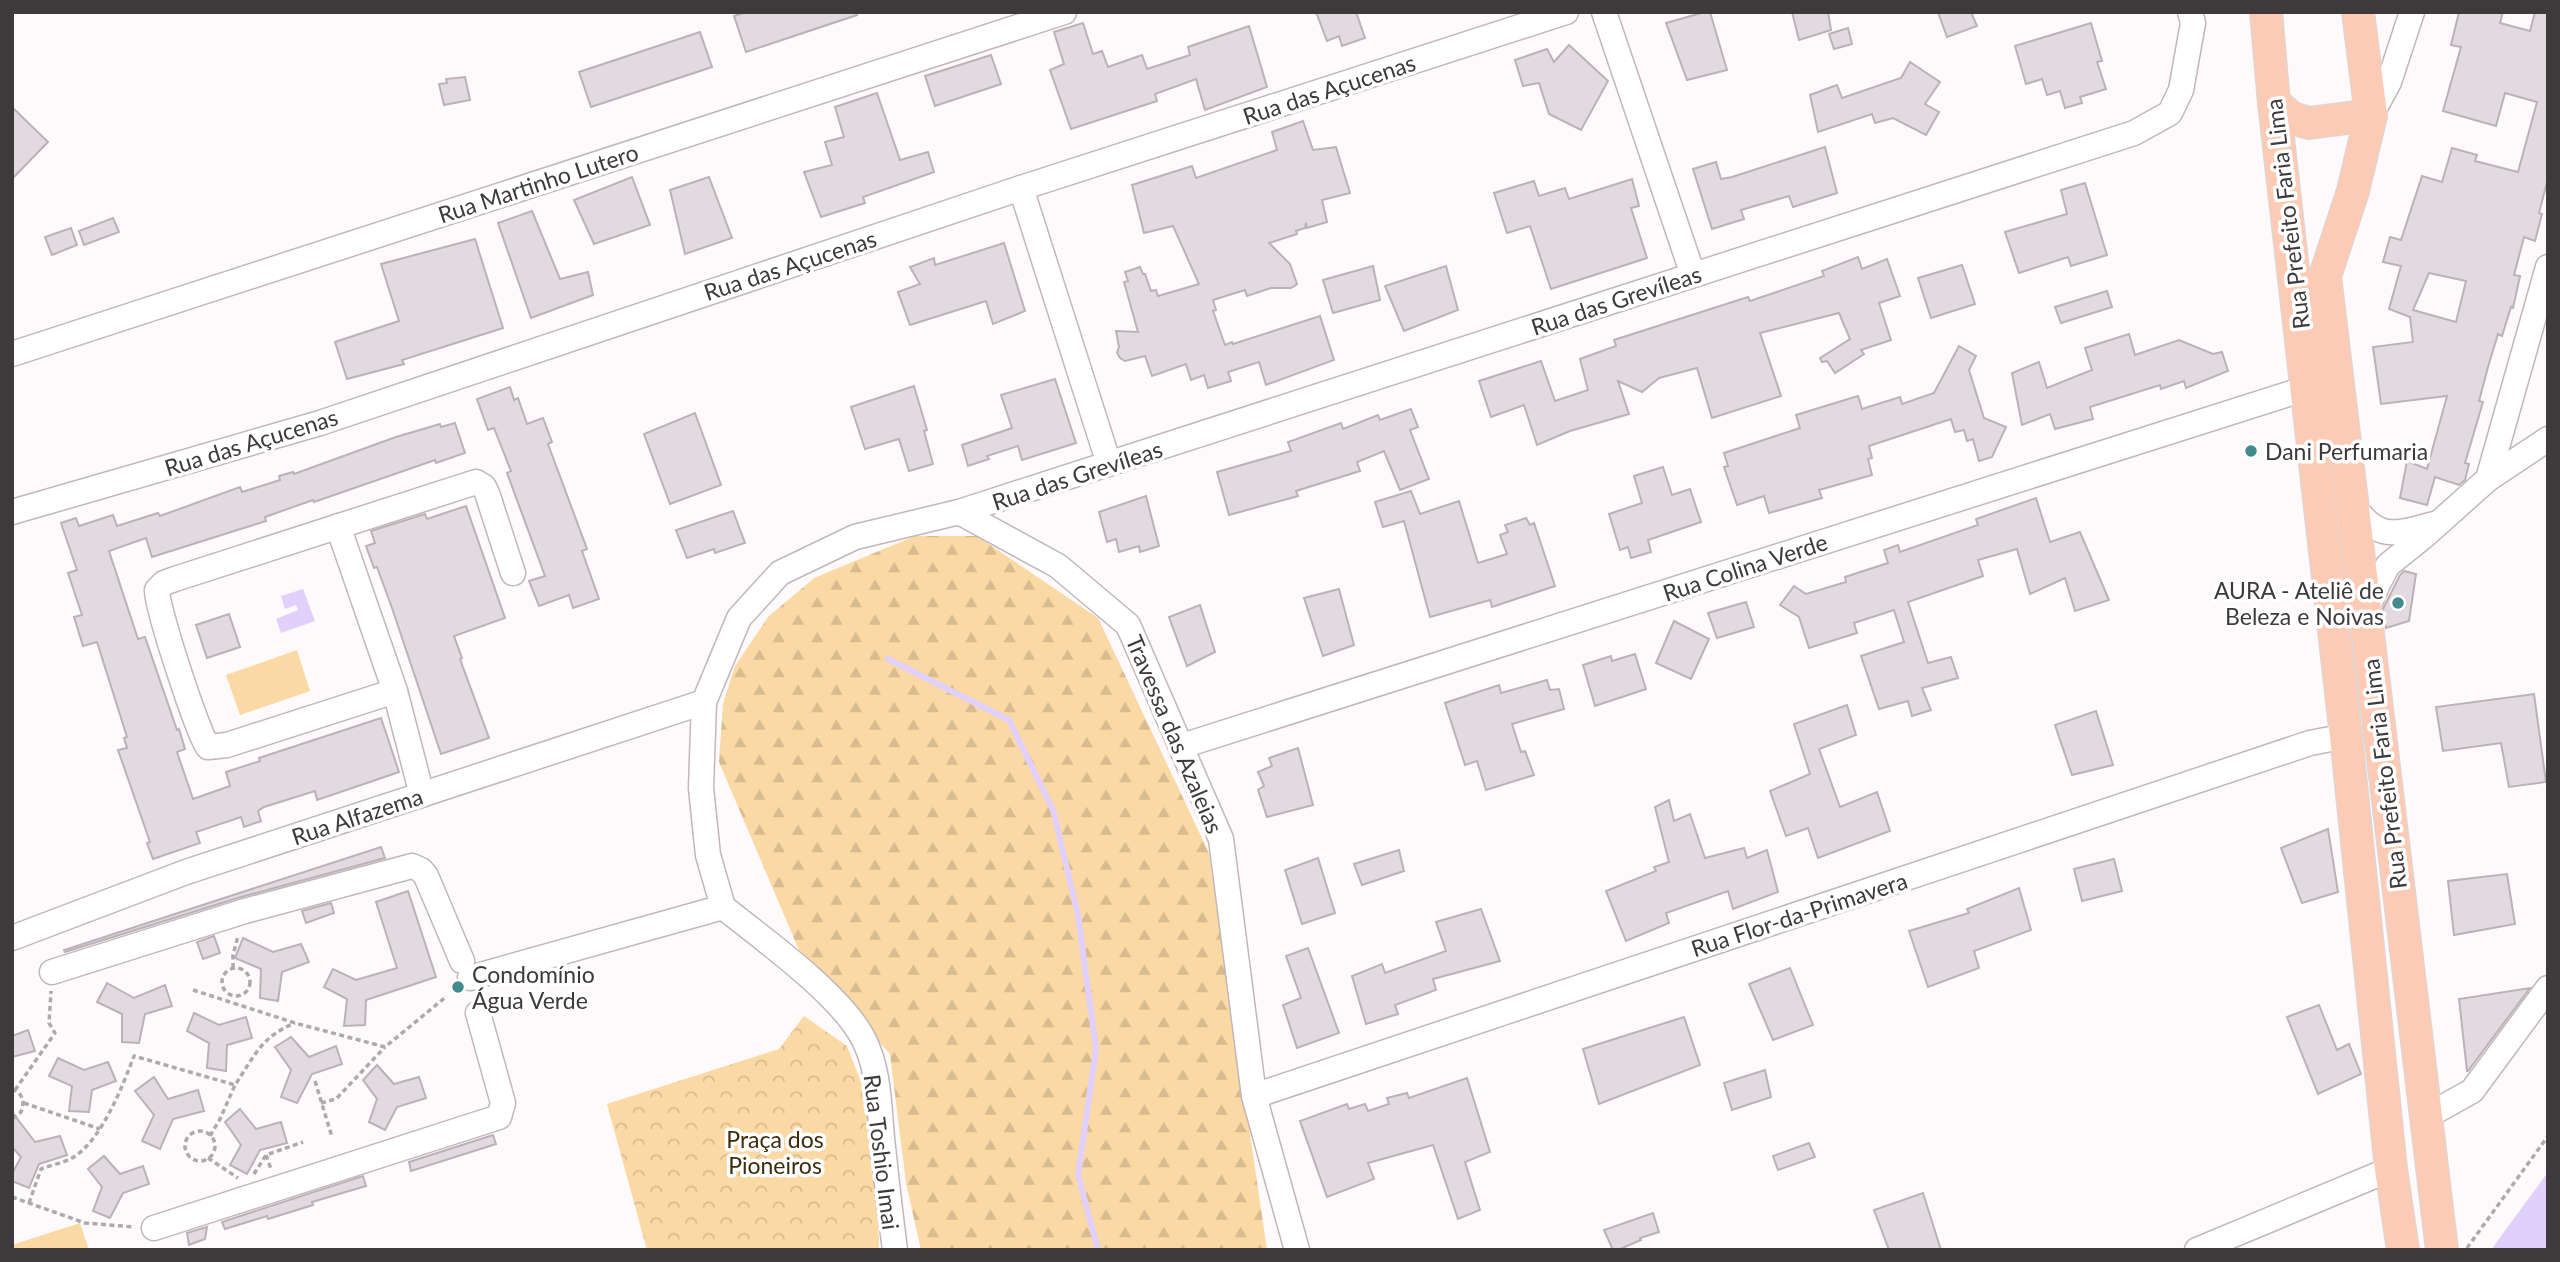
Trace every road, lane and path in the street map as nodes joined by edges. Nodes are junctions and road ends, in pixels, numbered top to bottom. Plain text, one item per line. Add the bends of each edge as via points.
1 (1064, 12) edge
2 (1566, 12) edge
3 (1604, 12) edge
4 (2190, 12) edge
5 (2266, 12) edge
6 (2339, 12) edge
7 (2358, 12) edge
8 (2413, 12) edge
9 (2366, 68) junction
10 (2274, 103) junction
11 (2371, 115) junction
12 (1021, 188) junction
13 (2548, 267) edge
14 (1693, 275) junction
15 (12, 354) edge
16 (2307, 388) junction
17 (2548, 439) edge
18 (1109, 464) junction
19 (2488, 479) junction
20 (2353, 505) junction
21 (12, 512) edge
22 (959, 512) junction
23 (2438, 523) junction
24 (338, 526) junction
25 (513, 573) dead end
26 (2365, 614) junction
27 (395, 691) junction
28 (704, 702) junction
29 (2346, 736) junction
30 (1182, 746) junction
31 (422, 794) junction
32 (723, 906) junction
33 (245, 911) junction
34 (12, 938) edge
35 (233, 968) junction
36 (466, 969) junction
37 (52, 972) joint
38 (2548, 988) edge
39 (193, 990) dead end
40 (447, 996) dead end
41 (295, 1023) junction
42 (385, 1047) junction
43 (315, 1081) dead end
44 (235, 1085) junction
45 (14, 1090) edge
46 (1254, 1096) junction
47 (23, 1102) junction
48 (321, 1103) junction
49 (2427, 1116) junction
50 (12, 1119) edge
51 (100, 1129) junction
52 (210, 1136) junction
53 (2548, 1136) edge
54 (332, 1137) dead end
55 (303, 1142) dead end
56 (208, 1158) junction
57 (2391, 1170) junction
58 (249, 1191) junction
59 (12, 1197) edge
60 (29, 1203) junction
61 (154, 1228) joint
62 (2454, 1249) edge
63 (895, 1250) edge
64 (1297, 1250) edge
65 (2197, 1250) edge
66 (2403, 1250) edge

1 - 15 street, Rua Martinho Lutero
2 - 12 street, Rua das Açucenas
3 - 14 street
4 - 14 street, Rua das Grevíleas via 2193,23 2181,90 2170,113 2134,133
5 - 10 main road, Rua Prefeito Faria Lima
6 - 9 main road via 2345,42
7 - 9 main road, Rua Prefeito Faria Lima
8 - 11 street via 2389,82
9 - 11 main road, Rua Prefeito Faria Lima
10 - 11 main road via 2292,118 2309,123
10 - 16 main road, Rua Prefeito Faria Lima
11 - 20 main road, Rua Prefeito Faria Lima via 2353,191 2325,276
12 - 18 street
12 - 21 street, Rua das Açucenas via 320,423
13 - 19 street
14 - 18 street, Rua das Grevíleas
16 - 29 main road, Rua Prefeito Faria Lima
16 - 30 street, Rua Colina Verde
17 - 19 street
18 - 22 street, Rua das Grevíleas
19 - 23 street
20 - 23 street via 2365,523 2382,533
20 - 26 main road, Rua Prefeito Faria Lima
22 - 28 street, Rua das Grevíleas via 855,537 780,573 739,618
22 - 30 street, Travessa das Azaleias via 1058,566 1128,625
23 - 26 street via 2388,565
24 - 25 street via 476,482 487,493
24 - 27 street
24 - 27 street via 159,587 158,603 198,728 208,747 218,747
26 - 49 main road, Rua Prefeito Faria Lima
27 - 31 street
28 - 31 street, Rua Alfazema
28 - 32 street via 701,788 708,855
29 - 46 street, Rua Flor-da-Primavera via 2297,747
29 - 57 main road, Rua Prefeito Faria Lima
30 - 46 street, Travessa das Azaleias via 1221,838
31 - 34 street, Rua Alfazema via 186,872
32 - 36 street
32 - 63 street, Rua Toshio Imai via 838,1004 864,1038 879,1089
33 - 35 path
33 - 36 street via 416,867 426,876
33 - 37 street
35 - 35 path via 223,975 221,984 225,993 238,997 246,992 250,979 245,971
36 - 58 street via 503,1103 499,1117
37 - 45 path via 49,1023 55,1033
38 - 49 street via 2472,1091
39 - 41 path
40 - 42 path
41 - 42 path
41 - 44 path via 265,1040
42 - 48 path via 336,1099
43 - 48 path
44 - 51 path via 134,1056
44 - 52 path
45 - 47 path
46 - 64 street, Travessa das Azaleias
47 - 50 path via 21,1112
47 - 51 path
48 - 54 path
49 - 62 main road, Rua Prefeito Faria Lima
51 - 60 path via 74,1157 41,1169
52 - 56 path via 214,1144
52 - 56 path via 196,1132 188,1136 185,1145 191,1158
53 - 62 path
55 - 58 path via 266,1154
56 - 58 path
57 - 65 street
57 - 66 main road, Rua Prefeito Faria Lima
58 - 61 street
59 - 60 path
60 - 61 path via 85,1223

